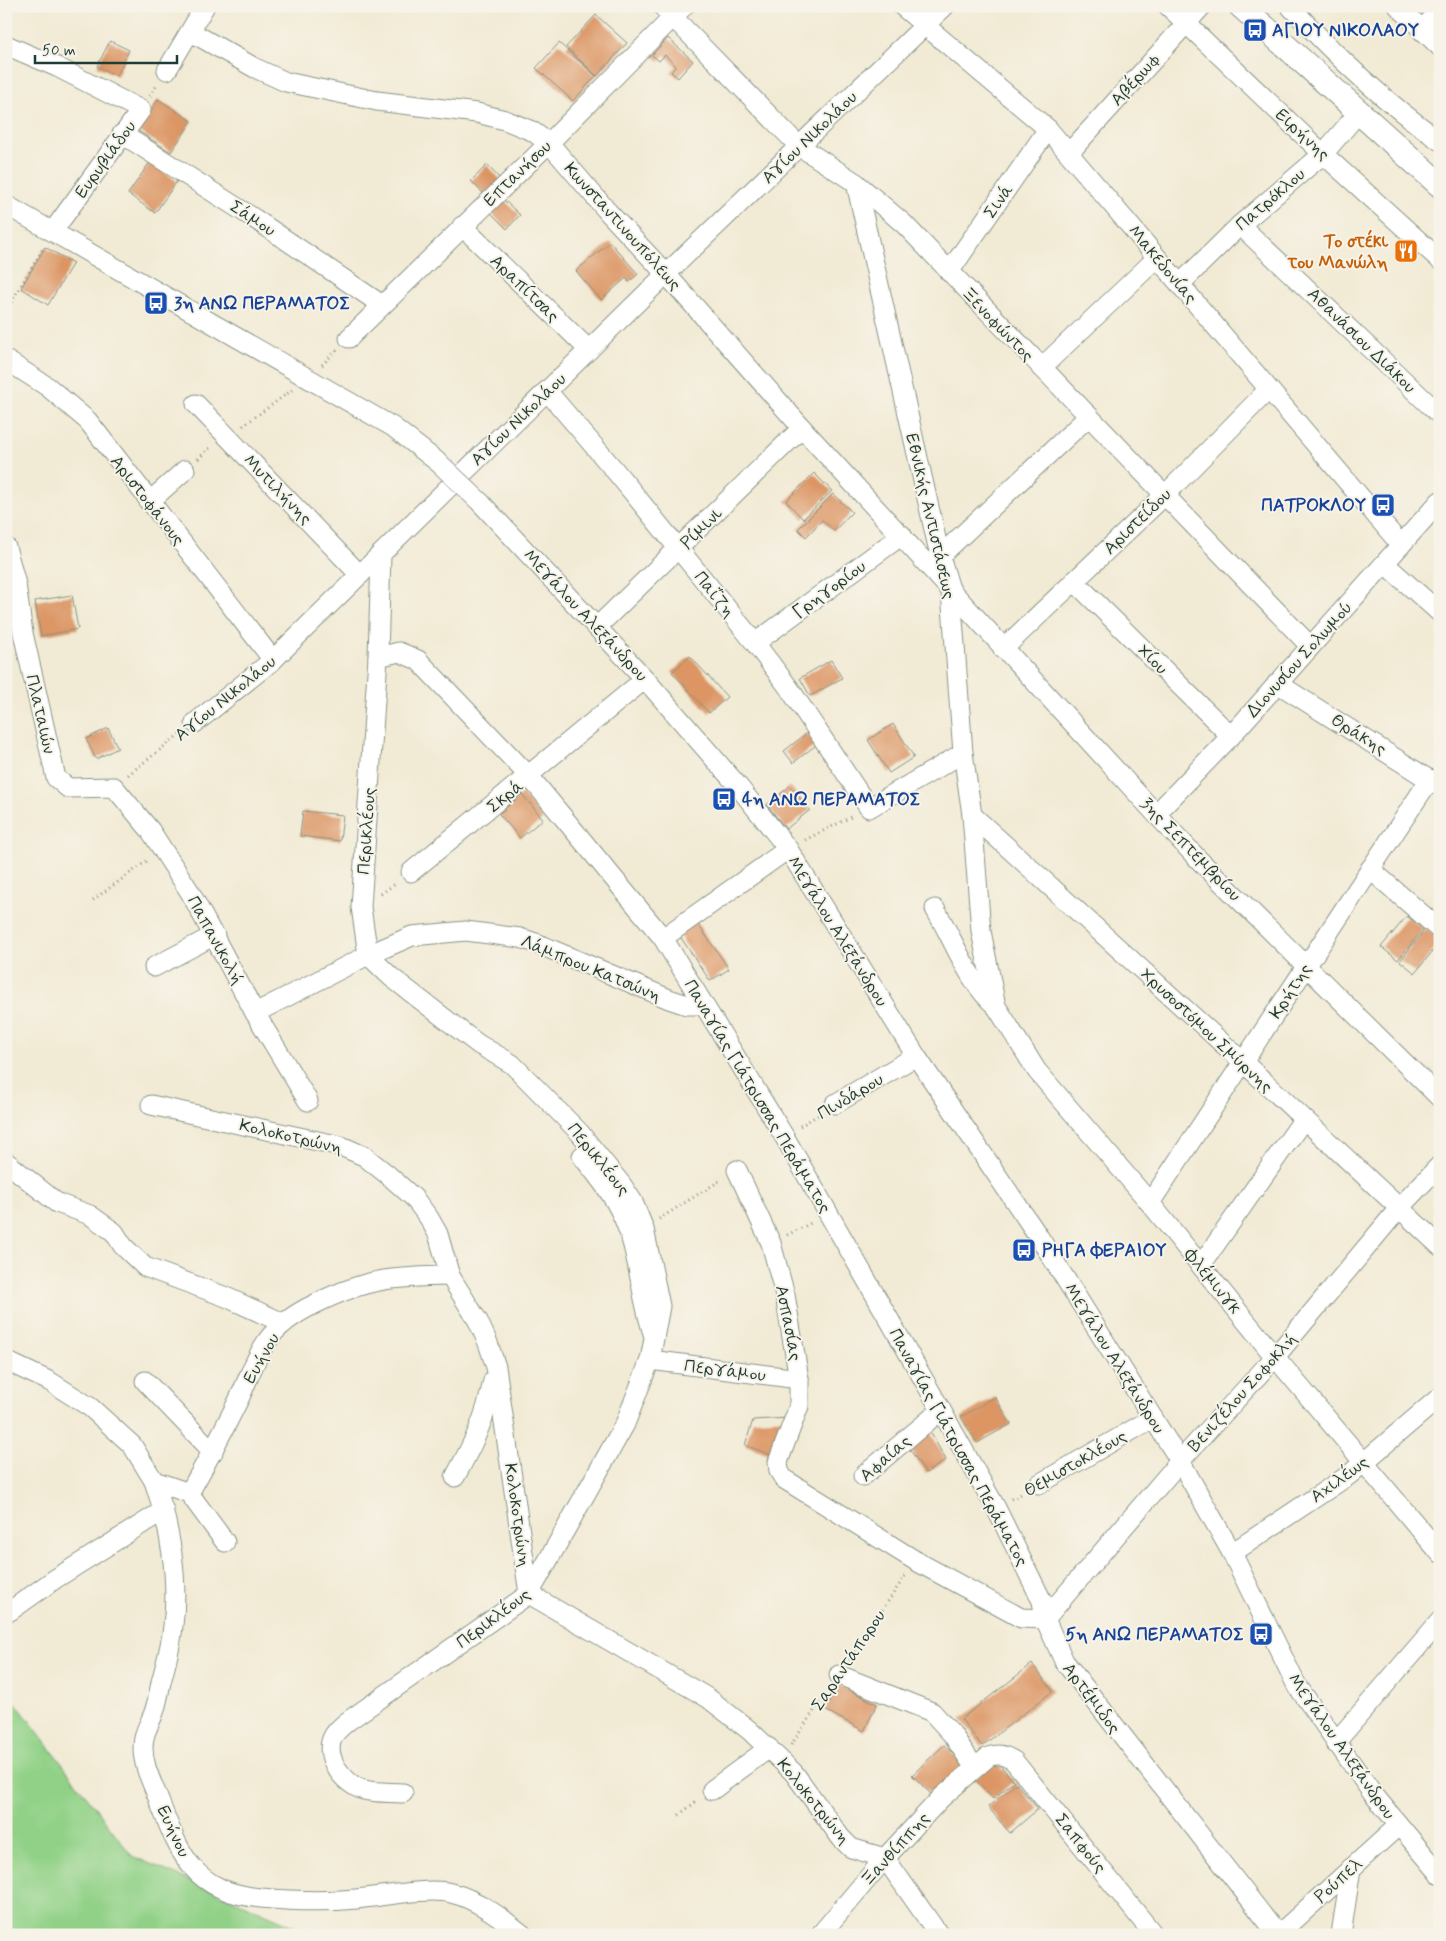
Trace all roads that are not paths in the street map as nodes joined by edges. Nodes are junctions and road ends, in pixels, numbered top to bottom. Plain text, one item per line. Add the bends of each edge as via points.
1 (204, 6) edge
2 (902, 6) edge
3 (944, 6) edge
4 (1168, 6) edge
5 (1202, 6) edge
6 (1241, 6) edge
7 (1290, 6) edge
8 (1398, 6) edge
9 (1440, 9) edge
10 (673, 10) edge
11 (1186, 23) junction
12 (924, 26) junction
13 (1422, 31) junction
14 (191, 32) junction
15 (6, 45) edge
16 (1440, 47) edge
17 (167, 70) road end
18 (1359, 112) junction
19 (1048, 129) junction
20 (122, 134) junction
21 (1440, 141) edge
22 (549, 143) junction
23 (799, 146) junction
24 (1069, 153) junction
25 (1323, 154) junction
26 (856, 183) junction
27 (1440, 185) edge
28 (6, 205) edge
29 (1240, 225) junction
30 (462, 226) junction
31 (53, 231) junction
32 (1157, 258) junction
33 (1440, 260) edge
34 (949, 272) junction
35 (666, 274) junction
36 (1180, 284) junction
37 (382, 305) junction
38 (349, 338) dead end
39 (589, 350) junction
40 (6, 360) edge
41 (1041, 368) junction
42 (1268, 390) junction
43 (547, 391) junction
44 (196, 404) dead end
45 (1440, 415) edge
46 (1089, 416) junction
47 (802, 428) junction
48 (185, 470) road end
49 (1166, 494) junction
50 (1440, 501) edge
51 (149, 502) junction
52 (902, 535) junction
53 (1401, 545) junction
54 (6, 547) edge
55 (678, 550) junction
56 (380, 554) junction
57 (940, 556) junction
58 (1384, 564) junction
59 (360, 574) junction
60 (1074, 581) junction
61 (951, 592) junction
62 (1440, 614) edge
63 (598, 626) junction
64 (755, 644) junction
65 (1310, 646) junction
66 (1003, 648) junction
67 (378, 657) junction
68 (272, 660) junction
69 (645, 679) junction
70 (1277, 683) junction
71 (195, 723) road end
72 (1231, 736) junction
73 (963, 753) junction
74 (529, 776) junction
75 (1435, 783) edge
76 (114, 787) joint
77 (1156, 814) junction
78 (972, 815) junction
79 (788, 849) junction
80 (1370, 869) junction
81 (411, 872) road end
82 (935, 909) dead end
83 (1440, 930) edge
84 (215, 935) junction
85 (663, 938) junction
86 (368, 955) junction
87 (1307, 965) junction
88 (154, 967) dead end
89 (988, 973) joint
90 (703, 1005) junction
91 (996, 1006) junction
92 (255, 1013) junction
93 (478, 1044) junction
94 (916, 1056) junction
95 (1243, 1062) junction
96 (1440, 1098) edge
97 (308, 1101) dead end
98 (835, 1104) road end
99 (151, 1105) dead end
100 (1303, 1120) junction
101 (6, 1162) edge
102 (1440, 1165) edge
103 (737, 1170) road end
104 (1150, 1203) junction
105 (1400, 1207) junction
106 (1440, 1246) edge
107 (1201, 1266) junction
108 (450, 1276) junction
109 (283, 1323) junction
110 (655, 1338) junction
111 (1275, 1357) junction
112 (650, 1360) junction
113 (6, 1361) edge
114 (496, 1367) junction
115 (799, 1379) junction
116 (145, 1380) dead end
117 (1440, 1397) edge
118 (941, 1410) junction
119 (1153, 1418) junction
120 (213, 1452) junction
121 (1180, 1461) junction
122 (1363, 1462) junction
123 (863, 1476) dead end
124 (454, 1477) dead end
125 (154, 1481) junction
126 (1039, 1484) road end
127 (189, 1493) junction
128 (164, 1510) junction
129 (225, 1542) dead end
130 (1232, 1553) junction
131 (1440, 1553) edge
132 (530, 1594) junction
133 (10, 1612) dead end
134 (1045, 1618) junction
135 (1440, 1621) edge
136 (838, 1675) road end
137 (1335, 1743) junction
138 (775, 1754) junction
139 (1004, 1755) joint
140 (975, 1768) junction
141 (712, 1790) road end
142 (403, 1793) dead end
143 (1398, 1826) junction
144 (884, 1858) junction
145 (1351, 1868) junction
146 (1440, 1874) edge
147 (522, 1935) edge
148 (820, 1935) edge
149 (939, 1935) edge
150 (1154, 1935) edge
151 (1278, 1935) edge
152 (1341, 1935) edge

1 - 14 street
2 - 12 street, Μακεδονίας
3 - 12 street, Αγίου Νικολάου
4 - 11 street, Ειρήνης
5 - 11 street, Αβέρωφ
6 - 18 main road
7 - 21 street via 1331,51
8 - 13 street
9 - 13 street
10 - 22 street, Επτανήσου
10 - 23 street, Ξενοφώντος
11 - 24 street, Αβέρωφ
11 - 25 street, Ειρήνης
12 - 19 street, Μακεδονίας
12 - 23 street, Αγίου Νικολάου
13 - 16 street
14 - 17 street
14 - 22 street, Κωνσταντινουπόλεως via 286,82 377,101 476,113 532,131
15 - 20 street, Ευρυβιάδου via 141,110
18 - 25 street, Πατρόκλου
18 - 27 main road
19 - 24 street, Μακεδονίας
19 - 34 street, Σινά
20 - 31 street, Ευρυβιάδου
20 - 37 street, Σάμου
22 - 30 street, Επτανήσου
22 - 35 street, Κωνσταντινουπόλεως
23 - 26 street, Ξενοφώντος
23 - 35 street, Αγίου Νικολάου
24 - 32 street, Μακεδονίας
25 - 29 street, Πατρόκλου
25 - 33 street, Ειρήνης
26 - 34 street, Ξενοφώντος via 904,224
26 - 57 street, Εθνικής Αντιστάσεως
28 - 31 street, Μεγάλου Αλεξάνδρου
29 - 36 street, Πατρόκλου
29 - 45 street, Αθανάσιου Διάκου
30 - 37 street, Επτανήσου
30 - 39 street, Αραπίτσας
31 - 63 street, Μεγάλου Αλεξάνδρου, bridge via 393,427 439,463 480,502
32 - 36 street, Μακεδονίας
32 - 41 street
34 - 41 street, Ξενοφώντος
35 - 39 street, Αγίου Νικολάου
35 - 47 street, Κωνσταντινουπόλεως
36 - 42 street, Μακεδονίας
37 - 38 street, Επτανήσου
39 - 43 street, Αγίου Νικολάου
40 - 51 street, Αριστοφάνους via 48,387 88,421
41 - 46 street, Ξενοφώντος
42 - 49 street, Αριστείδου
42 - 53 street, Μακεδονίας
43 - 55 street, Παΐζη
43 - 56 street, Αγίου Νικολάου
44 - 59 street, Μυτιλήνης
46 - 49 street, Ξενοφώντος
46 - 57 street
47 - 52 street, Κωνσταντινουπόλεως
47 - 55 street, Ρίμινι
48 - 51 street
49 - 60 street, Αριστείδου
49 - 65 street, Ξενοφώντος
50 - 53 street, Διονυσίου Σολωμού
51 - 68 street, Αριστοφάνους
52 - 61 street, Κωνσταντινουπόλεως
52 - 64 street, Γρηγορίου
53 - 58 street, Διονυσίου Σολωμού
54 - 76 street, Πλαταιών via 56,778 68,788
55 - 63 street, Ρίμινι
55 - 64 street, Παΐζη
56 - 59 street, Αγίου Νικολάου
56 - 67 street, Περικλέους
57 - 61 street, Εθνικής Αντιστάσεως
58 - 62 street
58 - 65 street, Διονυσίου Σολωμού
59 - 68 street, Αγίου Νικολάου
60 - 66 street, Αριστείδου
60 - 72 street, Χίου
61 - 66 street, 3ης Σεπτεμβρίου
61 - 73 street, Εθνικής Αντιστάσεως
63 - 69 street, Μεγάλου Αλεξάνδρου
64 - 73 street, Παΐζη via 789,688 869,808
65 - 70 street, Διονυσίου Σολωμού
66 - 77 street, 3ης Σεπτεμβρίου
67 - 74 street, Παναγίας Γιάτρισσας Περάματος via 399,652 418,660
67 - 86 street, Περικλέους via 361,907
68 - 71 street, Αγίου Νικολάου
69 - 74 street, Σκρά
69 - 79 street, Μεγάλου Αλεξάνδρου
70 - 72 street, Διονυσίου Σολωμού
70 - 75 street, Θράκης
72 - 77 street, Διονυσίου Σολωμού
73 - 78 street, Εθνικής Αντιστάσεως
74 - 81 street, Σκρά
74 - 85 street, Παναγίας Γιάτρισσας Περάματος
75 - 80 street, Κρήτης
76 - 84 street, Παπανικολή via 163,849
77 - 87 street, 3ης Σεπτεμβρίου
78 - 89 street, Εθνικής Αντιστάσεως via 981,931
78 - 95 street, Χρυσοστόμου Σμύρνης
79 - 85 street
79 - 94 street, Μεγάλου Αλεξάνδρου
80 - 83 street
80 - 87 street, Κρήτης
82 - 91 street via 975,984
84 - 88 street
84 - 92 street, Παπανικολή
85 - 90 street, Παναγίας Γιάτρισσας Περάματος
86 - 90 street, Λάμπρου Κατσώνη via 412,936 466,931 520,938 669,999 687,1005
86 - 92 street, Λάμπρου Κατσώνη
86 - 93 street, Περικλέους via 391,977
87 - 95 street, Κρήτης
87 - 96 street, 3ης Σεπτεμβρίου
89 - 91 street, Φλέμινγκ
90 - 118 street, Παναγίας Γιάτρισσας Περάματος via 784,1136
91 - 104 street, Φλέμινγκ via 1037,1071
92 - 97 street, Παπανικολή
93 - 110 street via 502,1072 555,1122 609,1191 626,1226 647,1318
93 - 110 street, Περικλέους via 512,1064 580,1133 633,1202 644,1229 660,1306
94 - 98 street, Πινδάρου
94 - 119 street, Μεγάλου Αλεξάνδρου via 1039,1237
95 - 100 street, Χρυσοστόμου Σμύρνης
95 - 104 street, Κρήτης
99 - 108 street, Κολοκοτρώνη via 341,1146 364,1156 414,1198 429,1218 438,1234
100 - 105 street, Χρυσοστόμου Σμύρνης
100 - 107 street
101 - 109 street via 57,1203 90,1216 114,1232 145,1268 226,1297
102 - 105 street, Βενιζέλου Σοφοκλή
103 - 115 street, Ασπασίας via 771,1243 785,1295
104 - 107 street, Φλέμινγκ
105 - 106 street, Χρυσοστόμου Σμύρνης
105 - 111 street, Βενιζέλου Σοφοκλή
107 - 111 street, Φλέμινγκ
108 - 109 street, Ευήνου via 370,1281 345,1289
108 - 114 street, Κολοκοτρώνη via 478,1321
109 - 120 street, Ευήνου via 267,1341
110 - 112 street, Περικλέους
111 - 121 street, Βενιζέλου Σοφοκλή
111 - 122 street, Φλέμινγκ
112 - 115 street, Περγάμου
112 - 132 street, Περικλέους via 625,1424
113 - 125 street, Ευήνου via 49,1381 90,1407 132,1445
114 - 124 street via 478,1436
114 - 132 street, Κολοκοτρώνη
115 - 134 street, Ασπασίας via 799,1406 778,1462 784,1479 916,1561 1021,1618
116 - 120 street
117 - 122 street, Αχιλέως
118 - 123 street, Αφαίας
118 - 134 street, Παναγίας Γιάτρισσας Περάματος via 996,1508 1042,1601
119 - 121 street, Μεγάλου Αλεξάνδρου
119 - 126 street, Θεμιστοκλέους
120 - 127 street, Ευήνου
121 - 130 street, Μεγάλου Αλεξάνδρου
121 - 134 street, Βενιζέλου Σοφοκλή
122 - 130 street, Αχιλέως via 1349,1475
122 - 131 street, Φλέμινγκ
125 - 127 street
125 - 128 street, Ευήνου
127 - 129 street
128 - 133 street via 55,1579
128 - 147 street, Ευήνου via 173,1560 173,1627 153,1715 144,1734 143,1750 145,1766 173,1838 195,1871 217,1888 246,1897 354,1900 449,1892 506,1921
130 - 137 street, Μεγάλου Αλεξάνδρου via 1296,1684
132 - 138 street, Κολοκοτρώνη via 708,1698
132 - 142 street, Περικλέους via 348,1721 333,1735 330,1748 335,1766 349,1783 364,1790
134 - 151 street, Αρτέμιδος via 1064,1661 1086,1691
135 - 137 street
136 - 140 street via 932,1712
137 - 143 street, Μεγάλου Αλεξάνδρου
138 - 141 street
138 - 144 street, Κολοκοτρώνη via 794,1773 851,1848
139 - 140 street, Ξανθίππης via 988,1757
139 - 150 street, Σαπφούς via 1014,1761
140 - 144 street, Ξανθίππης via 941,1798
143 - 145 street, Ρούπελ
143 - 146 street, Μεγάλου Αλεξάνδρου
144 - 148 street, Ξανθίππης
144 - 149 street
145 - 151 street, Ρούπελ
145 - 152 street

